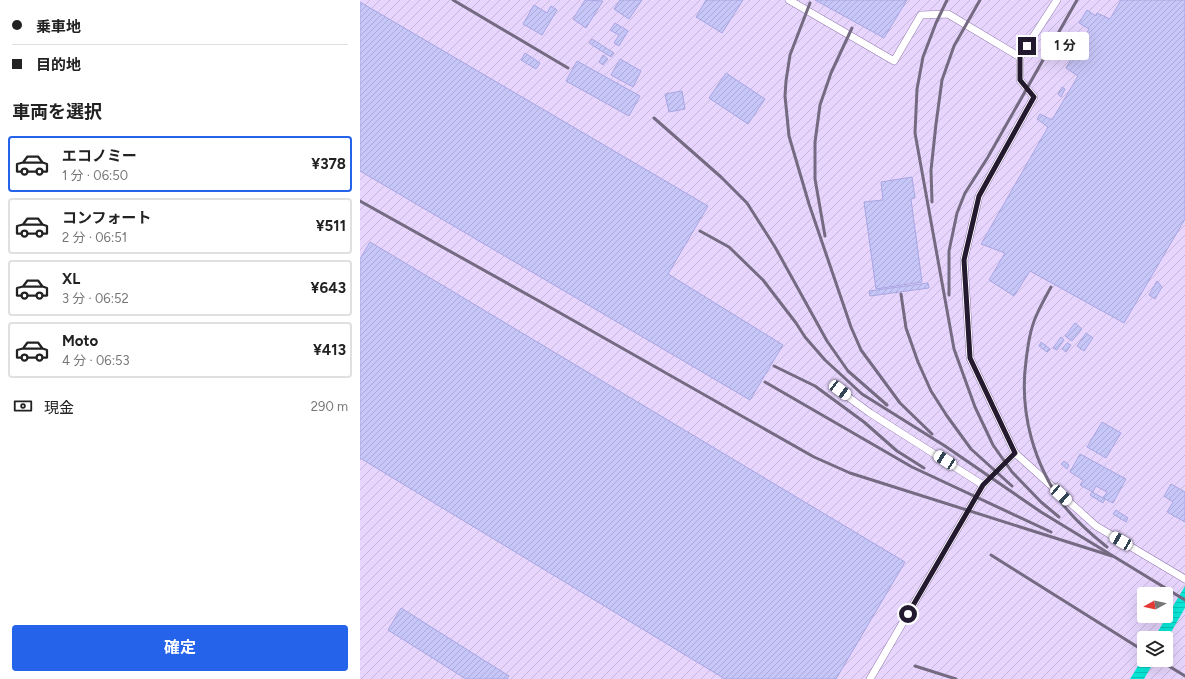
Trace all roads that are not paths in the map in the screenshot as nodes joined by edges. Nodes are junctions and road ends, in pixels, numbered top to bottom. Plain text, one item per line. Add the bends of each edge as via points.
1 (789, 0) edge
2 (1057, 0) edge
3 (1020, 57) junction
4 (840, 390) dead end
5 (1015, 453) junction
6 (983, 485) junction
7 (1185, 579) edge
8 (870, 679) edge

1 - 3 lane via 894,61 921,15 948,14
2 - 3 lane
3 - 5 lane via 1020,80 1034,97 979,196 964,260 970,358
4 - 6 lane via 870,413
5 - 6 lane
5 - 7 lane via 1096,526
6 - 8 lane

